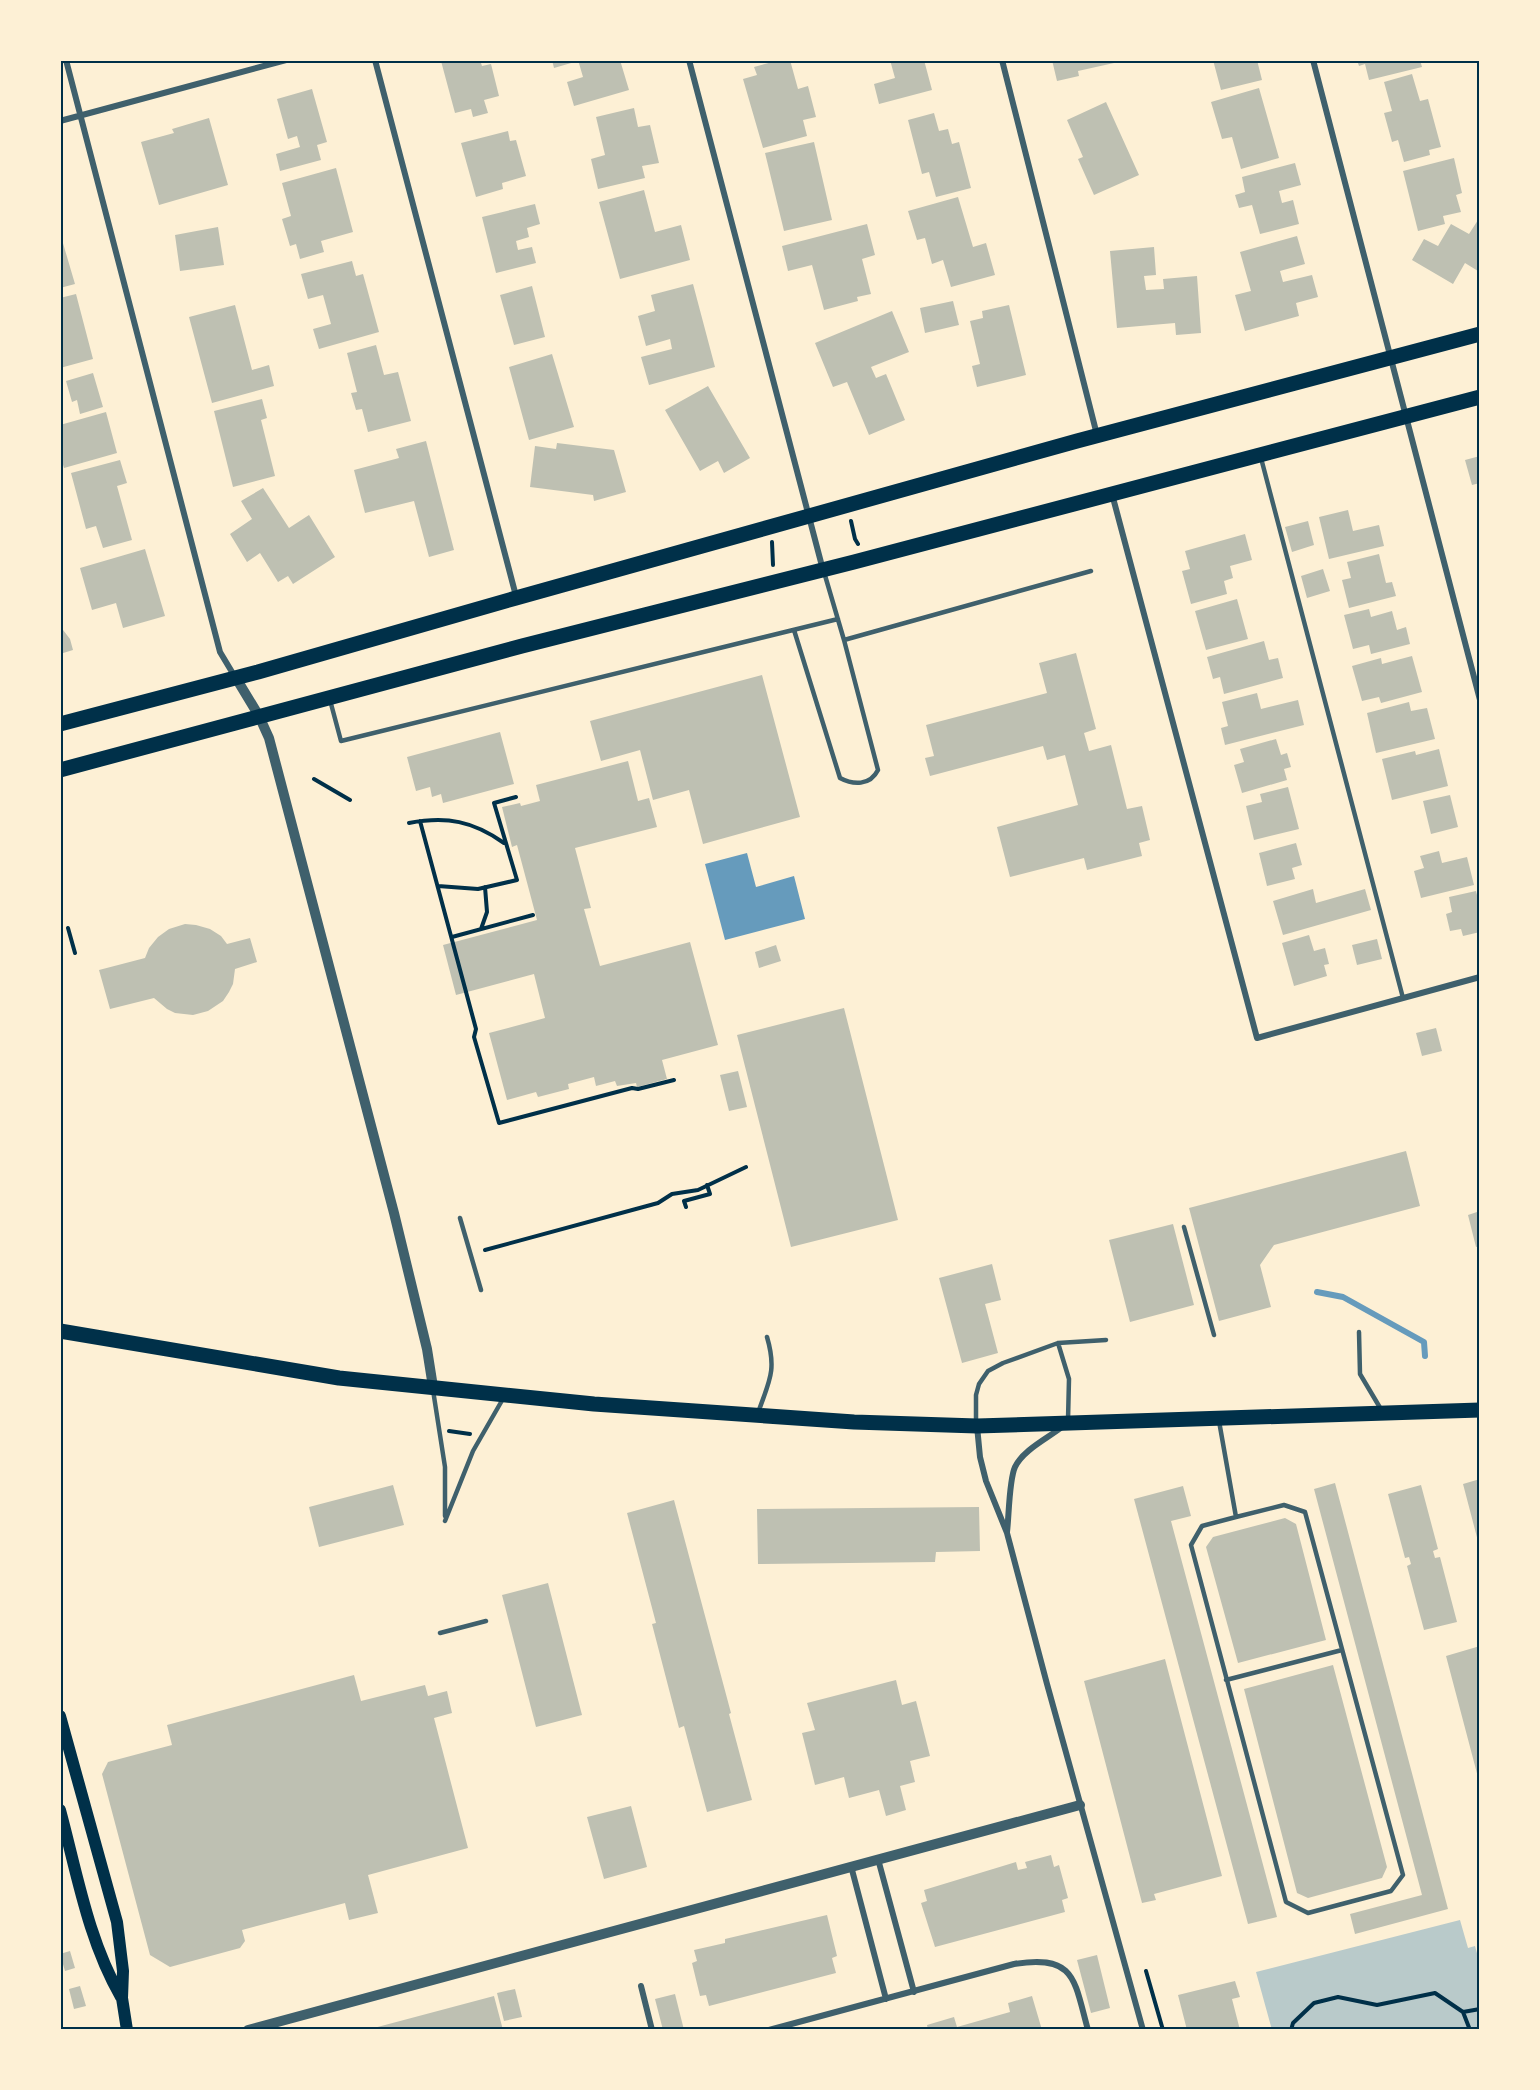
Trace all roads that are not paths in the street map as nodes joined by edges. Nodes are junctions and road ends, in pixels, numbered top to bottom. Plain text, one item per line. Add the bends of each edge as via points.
1 (66, 60) edge
2 (286, 60) edge
3 (375, 60) edge
4 (689, 60) edge
5 (1002, 60) edge
6 (1313, 60) edge
7 (80, 116) junction
8 (60, 121) edge
9 (1480, 334) edge
10 (1390, 358) junction
11 (1480, 398) edge
12 (1406, 417) junction
13 (1097, 436) junction
14 (1260, 455) junction
15 (1112, 494) junction
16 (809, 517) junction
17 (824, 570) junction
18 (1091, 571) dead end
19 (516, 598) junction
20 (838, 619) junction
21 (794, 630) junction
22 (844, 640) junction
23 (236, 678) junction
24 (329, 698) junction
25 (1480, 700) edge
26 (259, 716) junction
27 (60, 724) edge
28 (60, 770) edge
29 (1480, 977) edge
30 (1403, 998) junction
31 (460, 1218) dead end
32 (1184, 1227) dead end
33 (481, 1290) dead end
34 (60, 1332) edge
35 (1359, 1332) dead end
36 (1214, 1335) dead end
37 (767, 1337) dead end
38 (1106, 1340) dead end
39 (1058, 1343) junction
40 (433, 1387) junction
41 (505, 1396) junction
42 (1480, 1410) edge
43 (1384, 1413) junction
44 (757, 1415) junction
45 (1219, 1418) junction
46 (1068, 1422) junction
47 (976, 1426) junction
48 (1236, 1517) junction
49 (1007, 1533) junction
50 (486, 1621) dead end
51 (440, 1633) dead end
52 (1342, 1650) junction
53 (1226, 1680) junction
54 (60, 1716) edge
55 (1080, 1805) junction
56 (60, 1810) edge
57 (878, 1858) junction
58 (851, 1866) junction
59 (641, 1986) dead end
60 (914, 1992) junction
61 (122, 1998) junction
62 (886, 1999) junction
63 (128, 2030) edge
64 (248, 2030) edge
65 (652, 2030) edge
66 (769, 2030) edge
67 (1088, 2030) edge
68 (1143, 2030) edge

1 - 7 street
2 - 7 street
3 - 19 street
4 - 16 street
5 - 13 street
6 - 10 street
7 - 8 street
7 - 23 street via 220,652
9 - 10 main road
10 - 12 street
10 - 13 main road
11 - 12 main road
12 - 14 main road
12 - 25 street
13 - 16 main road
14 - 15 main road
14 - 30 lane
15 - 17 main road
15 - 30 street via 1257,1038
16 - 17 street
16 - 19 main road
17 - 20 lane
17 - 24 main road
18 - 22 lane
19 - 23 main road
20 - 21 lane
20 - 22 lane
21 - 22 lane via 840,777 850,783 866,782 878,770
21 - 24 lane via 341,741
23 - 26 street
23 - 27 main road
24 - 26 main road
26 - 28 main road
26 - 40 street via 269,738 394,1213
29 - 30 street
31 - 33 lane
32 - 36 lane
34 - 40 main road via 339,1378
35 - 43 lane via 1360,1374
37 - 44 lane via 773,1372
38 - 39 lane
39 - 46 lane via 1069,1379
39 - 47 lane via 988,1371 976,1395
40 - 41 main road
40 - 41 lane via 445,1467 445,1521 473,1451
41 - 44 main road
42 - 43 main road
43 - 45 main road
44 - 47 main road
45 - 46 main road
45 - 48 lane
46 - 47 main road
46 - 49 street via 1031,1450 1016,1467
47 - 49 street via 986,1480
48 - 52 lane via 1284,1505 1305,1512
48 - 53 lane via 1202,1526 1191,1545
49 - 55 street
50 - 51 lane
52 - 53 lane
52 - 53 lane via 1402,1875 1391,1891 1308,1913 1286,1902
54 - 61 main road via 117,1922
55 - 57 street
55 - 68 street
56 - 61 main road via 99,1951
57 - 58 street
57 - 60 street
58 - 62 street
58 - 64 street
59 - 65 street
60 - 62 street
60 - 67 street via 1014,1964 1055,1963 1067,1970 1075,1983
61 - 63 main road
62 - 66 street

